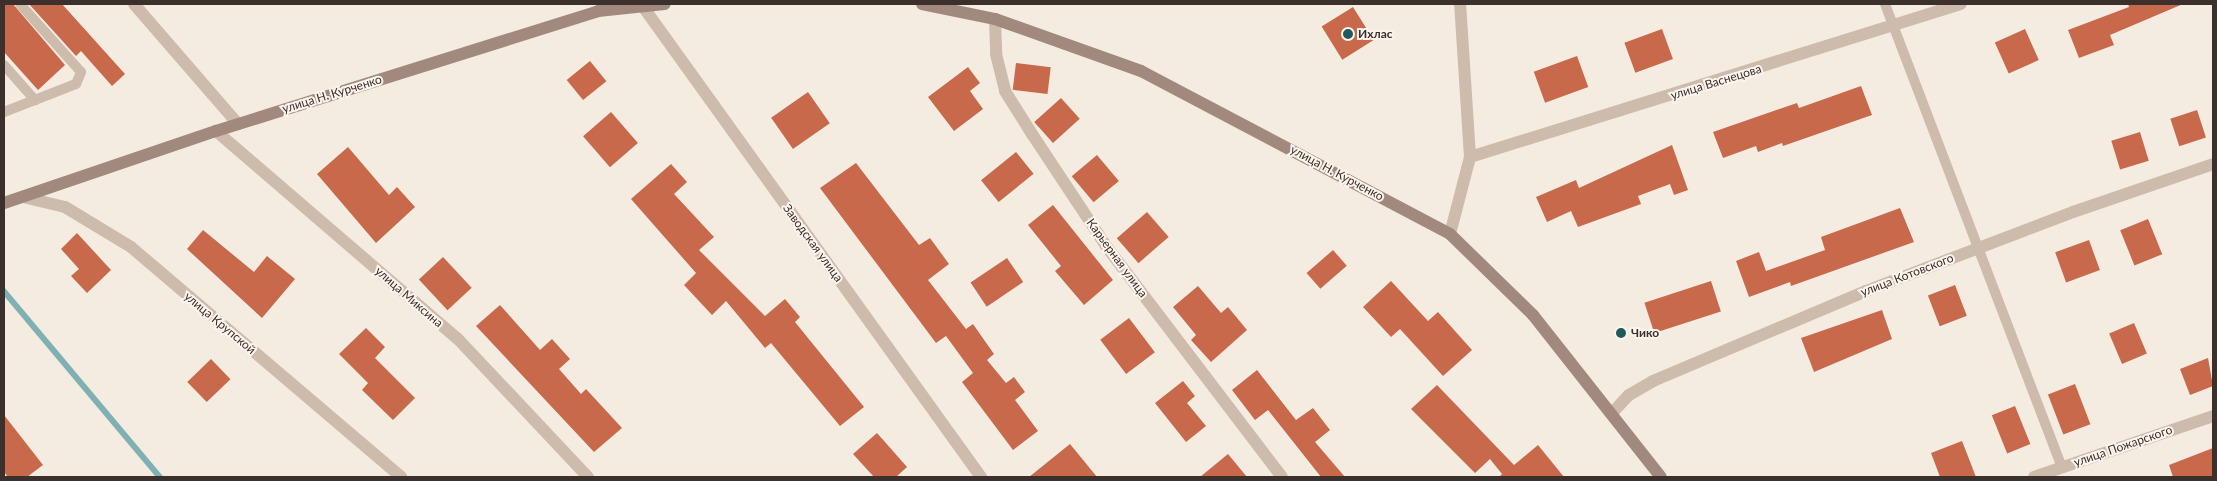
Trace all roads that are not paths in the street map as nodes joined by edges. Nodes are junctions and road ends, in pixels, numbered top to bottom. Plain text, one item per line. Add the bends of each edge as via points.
1 (20, 4) edge
2 (134, 4) edge
3 (665, 4) edge
4 (922, 4) edge
5 (1460, 4) edge
6 (1885, 4) edge
7 (1961, 4) edge
8 (596, 7) edge
9 (644, 8) junction
10 (995, 19) junction
11 (1894, 27) junction
12 (4, 65) edge
13 (35, 100) junction
14 (4, 112) edge
15 (238, 124) junction
16 (216, 131) junction
17 (1470, 157) junction
18 (2213, 164) edge
19 (23, 197) junction
20 (4, 203) edge
21 (1450, 234) junction
22 (1978, 249) junction
23 (1613, 412) junction
24 (2213, 416) edge
25 (2062, 467) junction
26 (401, 477) edge
27 (588, 477) edge
28 (981, 477) edge
29 (1282, 477) edge
30 (1661, 477) edge
31 (2034, 477) edge

1 - 13 lane via 81,72 76,84
2 - 15 street
3 - 9 main road, улица Н. Курченко
4 - 10 main road, улица Н. Курченко
5 - 17 street
6 - 11 lane
7 - 11 street, улица Васнецова
8 - 9 main road, улица Н. Курченко
8 - 15 main road, улица Н. Курченко
9 - 28 street, Заводская улица
10 - 21 main road, улица Н. Курченко via 1141,71
10 - 29 street, Карьерная улица via 996,54 1006,91 1023,120 1106,246
11 - 17 street, улица Васнецова
11 - 22 lane
12 - 13 lane
13 - 14 lane
15 - 16 main road, улица Н. Курченко
16 - 19 main road, улица Н. Курченко
16 - 27 street, улица Миксина via 457,338
17 - 21 street
18 - 22 street, улица Котовского
19 - 20 main road, улица Н. Курченко
19 - 26 street, улица Крупской via 65,208 131,247
21 - 23 main road, улица Н. Курченко via 1533,315
22 - 23 street, улица Котовского via 1866,290 1682,368 1629,395
22 - 25 lane
23 - 30 main road, улица Н. Курченко
24 - 25 street, улица Пожарского
25 - 31 street, улица Пожарского

